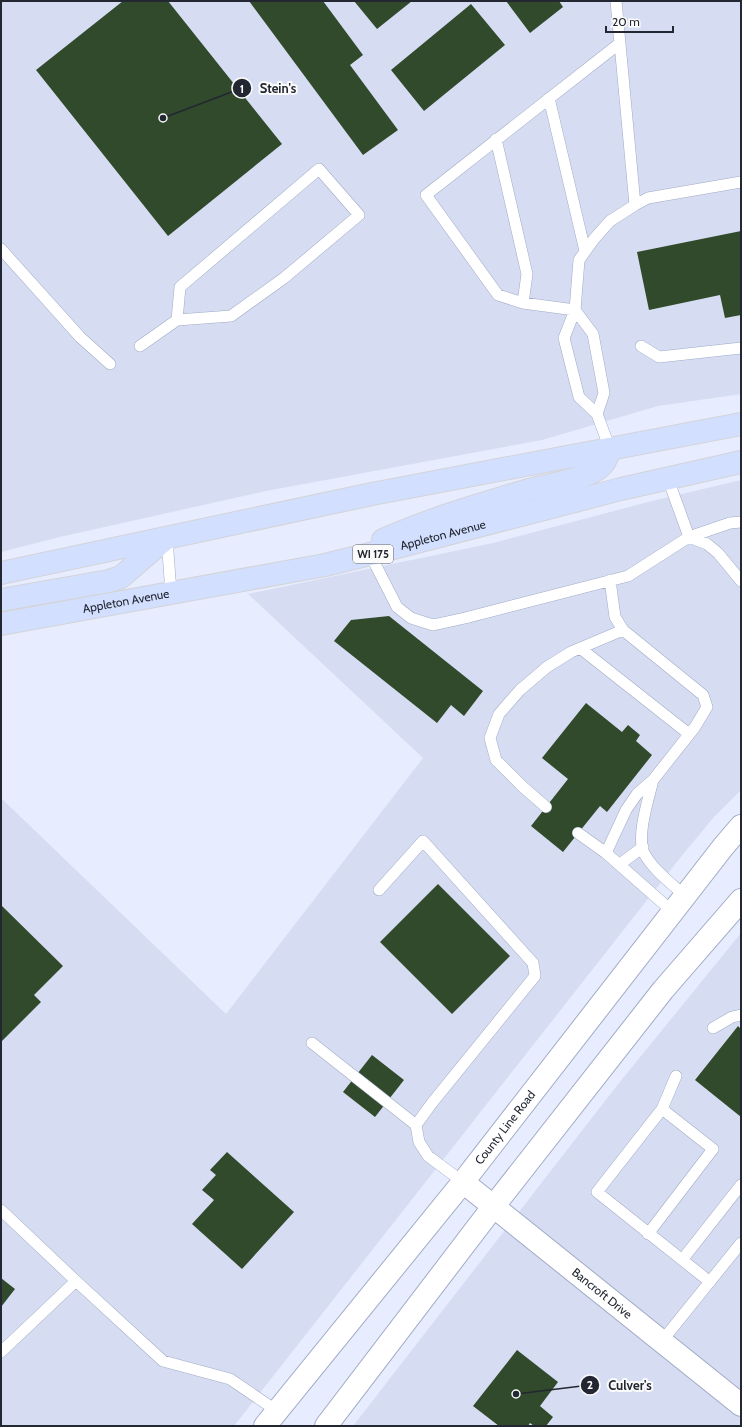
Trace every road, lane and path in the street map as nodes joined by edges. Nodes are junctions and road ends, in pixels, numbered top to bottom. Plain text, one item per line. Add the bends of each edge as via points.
1 (616, 1) edge
2 (620, 43) junction
3 (549, 98) junction
4 (496, 139) junction
5 (741, 182) edge
6 (636, 205) junction
7 (1, 249) edge
8 (585, 251) junction
9 (523, 304) junction
10 (575, 310) junction
11 (177, 320) junction
12 (140, 346) dead end
13 (641, 346) dead end
14 (741, 348) edge
15 (110, 364) dead end
16 (597, 414) junction
17 (741, 424) edge
18 (610, 449) junction
19 (741, 462) edge
20 (668, 479) junction
21 (621, 489) junction
22 (741, 522) edge
23 (689, 537) junction
24 (167, 538) junction
25 (370, 554) junction
26 (325, 565) junction
27 (1, 573) edge
28 (610, 580) junction
29 (741, 581) edge
30 (171, 593) junction
31 (1, 600) edge
32 (1, 624) edge
33 (623, 630) junction
34 (580, 648) junction
35 (689, 734) junction
36 (653, 780) junction
37 (546, 807) dead end
38 (741, 826) edge
39 (578, 833) dead end
40 (643, 847) junction
41 (606, 853) junction
42 (620, 864) junction
43 (379, 890) dead end
44 (741, 900) edge
45 (679, 904) junction
46 (741, 1015) edge
47 (713, 1028) dead end
48 (312, 1043) dead end
49 (676, 1076) dead end
50 (662, 1108) junction
51 (416, 1125) junction
52 (463, 1182) junction
53 (741, 1185) edge
54 (493, 1207) junction
55 (1, 1210) edge
56 (648, 1234) junction
57 (741, 1243) edge
58 (682, 1260) junction
59 (76, 1282) junction
60 (710, 1282) junction
61 (662, 1341) junction
62 (1, 1352) edge
63 (741, 1405) edge
64 (271, 1418) edge
65 (326, 1426) edge

1 - 2 lane
2 - 3 lane
2 - 6 lane
3 - 4 lane
3 - 8 lane
4 - 9 lane via 527,274
4 - 9 lane via 426,195 498,295
5 - 6 lane via 648,198
6 - 8 lane via 610,221
7 - 15 lane via 80,337
8 - 10 lane via 579,260
9 - 10 lane
10 - 16 lane via 593,334 604,393
10 - 16 lane via 564,338 579,397
11 - 11 lane via 180,287 319,169 359,215 284,278 231,316
11 - 12 lane
13 - 14 lane via 659,357
16 - 18 lane
17 - 18 main road
18 - 21 main road
18 - 24 main road via 372,494
18 - 26 main road via 604,464 593,472 418,525
19 - 20 main road, Appleton Avenue / WI 175
20 - 21 main road, Appleton Avenue / WI 175
20 - 23 lane
21 - 25 main road, Appleton Avenue / WI 175
22 - 23 lane via 730,523
23 - 28 lane via 628,576
23 - 29 lane via 708,544
24 - 27 main road
24 - 30 lane
24 - 31 main road via 122,577
25 - 26 main road, Appleton Avenue / WI 175
25 - 28 lane via 397,607 411,618 433,625
26 - 30 main road, Appleton Avenue / WI 175
28 - 33 lane via 615,618
30 - 32 main road, Appleton Avenue / WI 175
33 - 34 lane
33 - 35 lane via 703,695 707,707
34 - 35 lane
34 - 37 lane via 546,667 520,690 499,714 490,738 496,760
35 - 36 lane
36 - 40 lane via 642,827
36 - 41 lane via 637,794 626,810
38 - 45 main road, County Line Road
39 - 41 lane
40 - 42 lane
40 - 45 lane
41 - 42 lane
42 - 45 lane
43 - 51 lane via 423,841 533,963 535,976
44 - 54 main road via 663,990
45 - 52 main road, County Line Road
46 - 47 lane via 732,1016
48 - 51 lane
49 - 50 lane
50 - 56 lane via 713,1149
50 - 56 lane via 596,1192
51 - 52 lane via 419,1142 428,1156
52 - 54 main road, Bancroft Drive
52 - 64 main road, County Line Road
53 - 58 lane
54 - 61 main road, Bancroft Drive
54 - 65 main road
55 - 59 lane
56 - 58 lane
57 - 60 lane
58 - 60 lane
59 - 62 lane
59 - 64 lane via 164,1361 230,1379
60 - 61 lane
61 - 63 main road, Bancroft Drive

